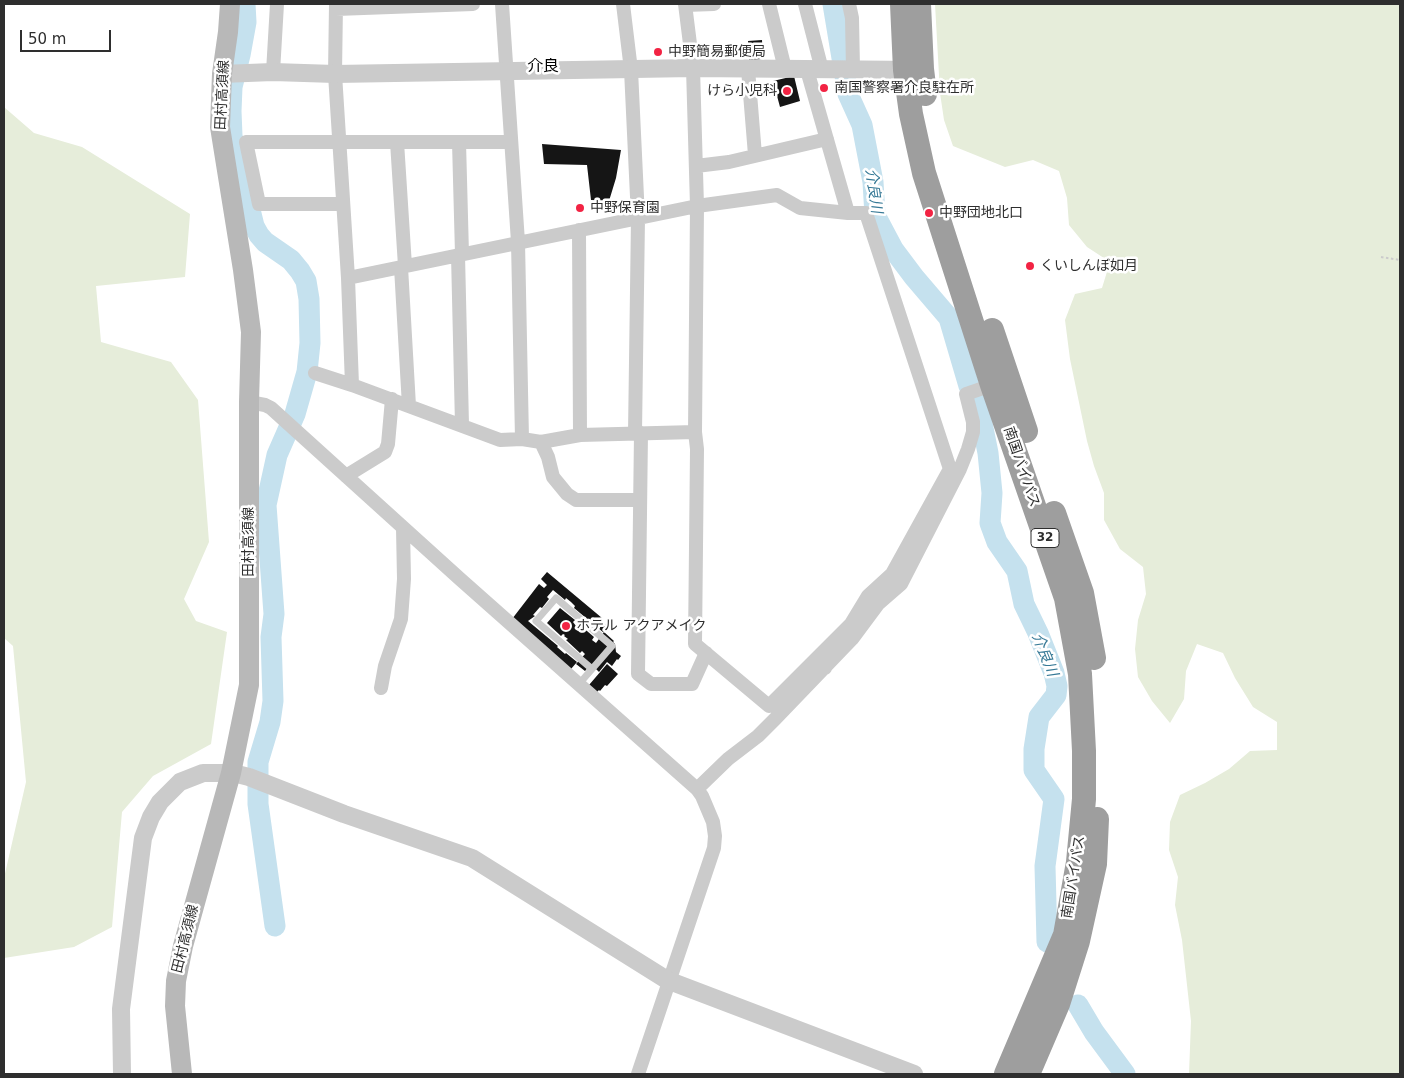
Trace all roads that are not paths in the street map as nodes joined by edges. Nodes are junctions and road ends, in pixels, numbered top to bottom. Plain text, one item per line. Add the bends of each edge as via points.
1 (230, 4) edge
2 (277, 4) edge
3 (473, 4) edge
4 (502, 4) edge
5 (623, 4) edge
6 (685, 4) edge
7 (714, 4) edge
8 (769, 4) edge
9 (805, 4) edge
10 (849, 4) edge
11 (902, 4) edge
12 (919, 4) edge
13 (336, 6) edge
14 (693, 68) junction
15 (748, 69) junction
16 (784, 69) junction
17 (833, 69) junction
18 (631, 70) junction
19 (913, 70) junction
20 (506, 71) junction
21 (273, 72) junction
22 (230, 74) junction
23 (335, 74) junction
24 (827, 139) junction
25 (339, 142) junction
26 (397, 142) junction
27 (459, 142) junction
28 (511, 142) junction
29 (755, 155) junction
30 (696, 166) junction
31 (343, 204) junction
32 (697, 206) junction
33 (848, 213) junction
34 (638, 218) junction
35 (579, 230) junction
36 (518, 242) junction
37 (460, 254) junction
38 (403, 266) junction
39 (348, 278) junction
40 (315, 374) dead end
41 (352, 384) junction
42 (992, 384) junction
43 (392, 399) junction
44 (249, 402) junction
45 (409, 406) junction
46 (462, 425) junction
47 (695, 432) junction
48 (638, 433) junction
49 (580, 435) junction
50 (522, 439) junction
51 (541, 442) junction
52 (346, 476) junction
53 (640, 500) junction
54 (404, 528) junction
55 (706, 653) junction
56 (820, 664) junction
57 (592, 669) junction
58 (579, 684) junction
59 (382, 688) dead end
60 (240, 775) junction
61 (697, 789) junction
62 (670, 981) junction
63 (122, 1074) edge
64 (182, 1074) edge
65 (638, 1074) edge
66 (914, 1074) edge
67 (1006, 1074) edge
68 (1028, 1074) edge

1 - 22 main road, 田村高須線
2 - 21 street
3 - 13 street
4 - 20 street
5 - 18 street
6 - 7 street
6 - 14 street
8 - 16 street
9 - 17 street
10 - 17 street via 852,18
11 - 19 highway, 南国バイパス / 32
12 - 19 highway, 南国バイパス / 32
13 - 23 street
14 - 15 street
14 - 18 street
14 - 30 street
15 - 16 street
15 - 29 street
16 - 17 street
17 - 19 street
17 - 24 street
18 - 20 street
18 - 34 street
19 - 42 highway, 南国バイパス / 32 via 912,114 924,173
19 - 68 highway, 南国バイパス / 32 via 928,111 939,172 1082,593 1096,672 1100,752 1095,864 1078,941 1058,1004
20 - 23 street
20 - 28 street
21 - 22 street
21 - 23 street
22 - 44 main road, 田村高須線 via 220,127 251,332
23 - 25 street
24 - 29 street
24 - 33 street
25 - 26 street
25 - 31 street
25 - 31 street via 246,142 259,204
26 - 27 street
26 - 38 street
27 - 28 street
27 - 37 street
28 - 36 street
29 - 30 street
30 - 32 street
31 - 39 street
32 - 33 street via 777,195 800,208
32 - 34 street
32 - 47 street
33 - 56 street via 866,212 950,469 892,574 868,596
34 - 35 street
34 - 48 street
35 - 36 street
35 - 49 street
36 - 37 street
36 - 50 street
37 - 38 street
37 - 46 street
38 - 39 street
38 - 45 street
39 - 41 street
40 - 41 street
41 - 43 street
42 - 56 street via 966,394 973,422 968,450 901,584 878,604 852,638
42 - 67 highway, 南国バイパス / 32 via 1066,598 1080,674 1084,751 1084,799 1078,862 1065,935
43 - 45 street
43 - 52 street via 385,452
44 - 52 street via 268,406
44 - 60 main road, 田村高須線 via 249,685
45 - 46 street
46 - 50 street via 500,440
47 - 48 street
47 - 55 street via 695,644
48 - 49 street
48 - 53 street
49 - 51 street
50 - 51 street
51 - 53 street via 553,478 576,500
52 - 54 street
53 - 55 street via 638,674 651,684 692,684
54 - 58 street
54 - 59 street via 400,619 385,666
55 - 56 street via 769,706
56 - 61 street via 758,736
57 - 57 lane via 612,646 556,598 536,621
57 - 58 lane
58 - 61 street
60 - 62 street via 472,858
60 - 63 street via 202,772 180,782 160,802 151,817 143,838 121,1009
60 - 64 main road, 田村高須線 via 183,946 176,981 175,1006
61 - 62 street via 708,808 716,836
62 - 65 street
62 - 66 street

